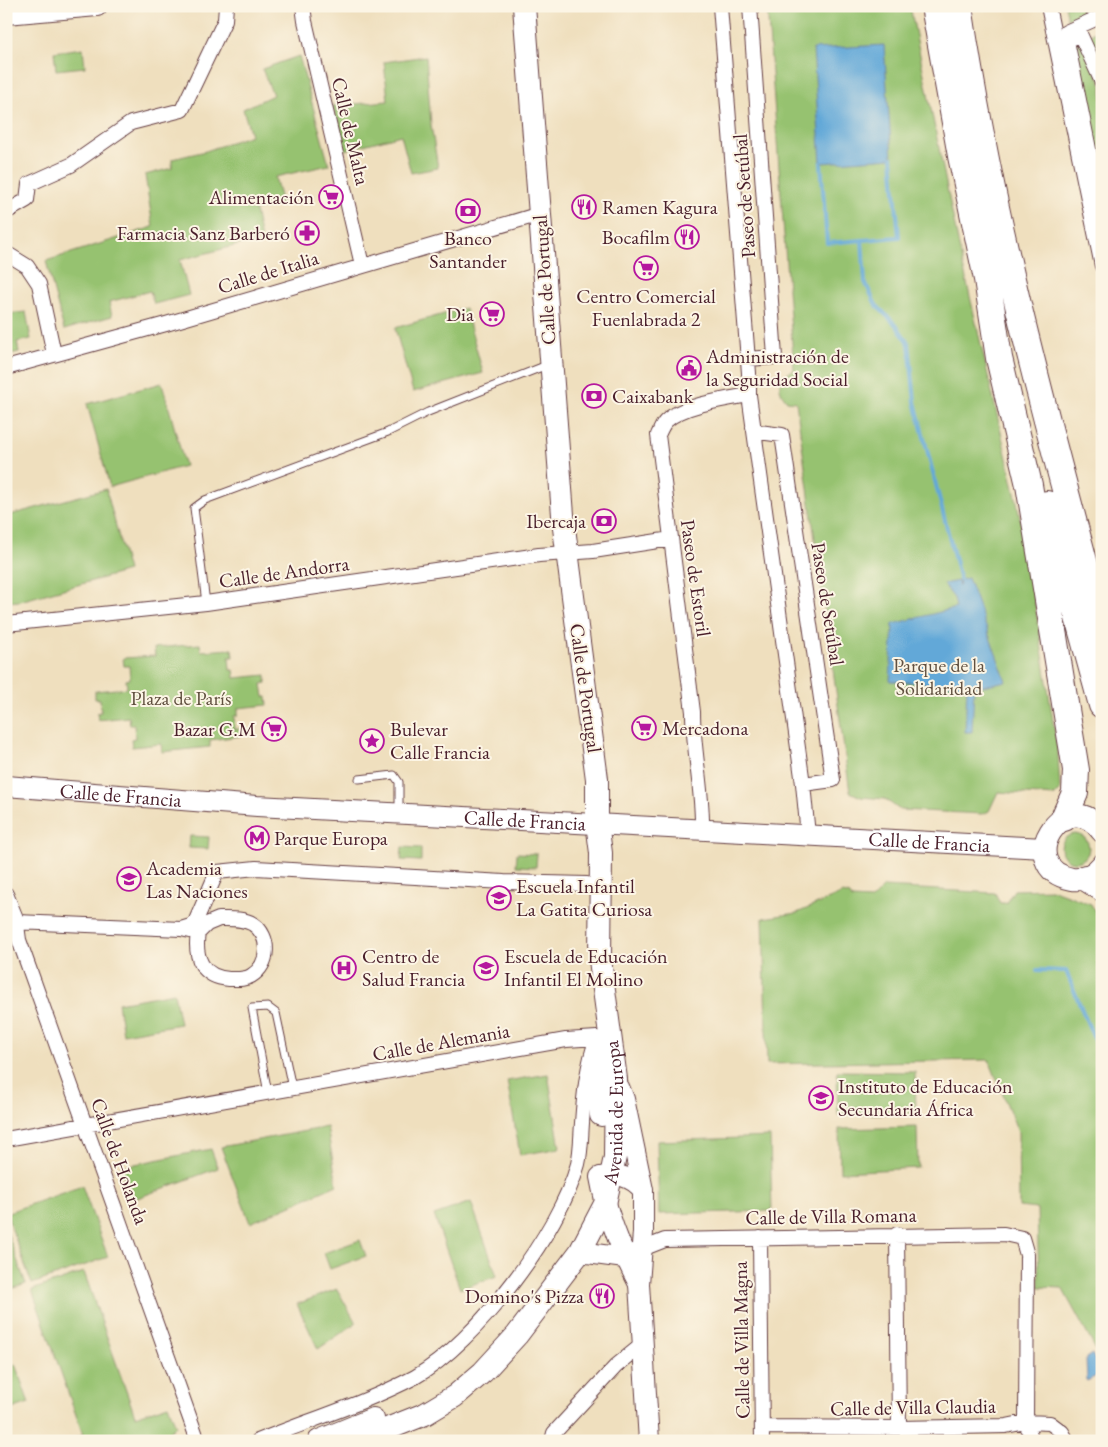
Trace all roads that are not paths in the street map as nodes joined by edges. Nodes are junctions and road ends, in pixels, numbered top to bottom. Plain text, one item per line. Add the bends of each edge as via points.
1 (97, 6) edge
2 (226, 6) edge
3 (303, 6) edge
4 (524, 6) edge
5 (720, 6) edge
6 (750, 6) edge
7 (934, 6) edge
8 (959, 6) edge
9 (1048, 6) edge
10 (6, 14) edge
11 (1102, 16) edge
12 (1054, 37) junction
13 (1102, 82) edge
14 (6, 212) edge
15 (1102, 213) edge
16 (540, 214) junction
17 (1100, 250) edge
18 (6, 253) edge
19 (362, 265) junction
20 (1102, 266) edge
21 (987, 279) junction
22 (54, 354) junction
23 (748, 359) junction
24 (550, 364) junction
25 (6, 368) edge
26 (1039, 390) junction
27 (748, 395) junction
28 (753, 427) junction
29 (671, 539) junction
30 (567, 553) junction
31 (1102, 557) edge
32 (206, 603) junction
33 (6, 624) edge
34 (1102, 628) edge
35 (1102, 705) edge
36 (359, 780) dead end
37 (803, 784) junction
38 (6, 786) edge
39 (398, 812) junction
40 (1064, 818) junction
41 (597, 823) junction
42 (702, 829) junction
43 (1102, 831) edge
44 (808, 835) junction
45 (1044, 848) junction
46 (1096, 877) edge
47 (587, 884) junction
48 (6, 894) edge
49 (13, 919) edge
50 (181, 928) junction
51 (198, 933) junction
52 (596, 1038) junction
53 (616, 1078) junction
54 (292, 1088) junction
55 (268, 1093) junction
56 (86, 1124) junction
57 (6, 1138) edge
58 (606, 1176) junction
59 (643, 1190) junction
60 (605, 1204) junction
61 (897, 1234) junction
62 (760, 1238) junction
63 (580, 1252) junction
64 (634, 1254) junction
65 (643, 1344) junction
66 (1026, 1422) junction
67 (900, 1428) junction
68 (762, 1434) edge
69 (1064, 1436) edge
70 (198, 1441) edge
71 (258, 1441) edge
72 (319, 1441) edge
73 (358, 1441) edge
74 (552, 1441) edge
75 (649, 1441) edge
76 (1032, 1441) edge

1 - 10 main road
2 - 14 street via 225,20 182,110 131,123 71,165 29,184 27,200
3 - 19 street, Calle de Malta
4 - 16 main road, Calle de Portugal
5 - 23 street, Paseo de Setúbal
6 - 23 street, Paseo de Setúbal via 775,357
7 - 21 highway via 960,156
8 - 26 highway via 984,148
9 - 12 street
11 - 12 street
12 - 17 street
13 - 15 street via 1080,34 1067,42
16 - 19 street, Calle de Italia
16 - 24 main road, Calle de Portugal
17 - 20 street
18 - 22 street via 27,266 39,284
19 - 22 street, Calle de Italia
21 - 35 highway
21 - 40 highway via 999,358 1029,485 1076,770 1075,793
22 - 25 street, Calle de Italia
23 - 27 street, Paseo de Setúbal
24 - 30 main road, Calle de Portugal
24 - 32 lane via 428,412 388,432 205,500 194,508
26 - 31 highway
26 - 34 highway
27 - 28 street, Paseo de Setúbal
27 - 29 street, Paseo de Estoril via 718,400 676,414 665,422 658,435
28 - 37 street, Paseo de Setúbal
28 - 37 street, Paseo de Setúbal via 759,432 782,435 833,780
29 - 30 street
29 - 42 street, Paseo de Estoril via 693,712
30 - 32 street, Calle de Andorra
30 - 41 main road, Calle de Portugal via 594,745
32 - 33 street, Calle de Andorra
36 - 39 lane via 394,775 399,782
37 - 44 street, Paseo de Setúbal
38 - 39 main road, Calle de Francia via 257,806
39 - 41 main road, Calle de Francia
40 - 43 main road via 1085,818
40 - 45 main road via 1049,830
41 - 42 main road, Calle de Francia
41 - 47 main road, Avenida de Europa
41 - 53 main road, Avenida de Europa via 601,853 600,960
42 - 44 main road, Calle de Francia
44 - 45 main road, Calle de Francia
45 - 46 main road via 1046,860 1062,877 1074,880
47 - 50 street via 256,868 217,872 194,925
47 - 52 main road, Avenida de Europa via 587,963
48 - 49 street, Calle de Holanda
49 - 50 street
49 - 56 street, Calle de Holanda
50 - 51 street
51 - 51 street via 197,957 202,967 219,978 252,976 266,956 262,932 242,919 219,919
52 - 54 street, Calle de Alemania via 566,1040
52 - 58 main road, Avenida de Europa
52 - 71 street, Avenida de Europa via 589,1060 579,1162 571,1187 532,1257 484,1318 448,1352 416,1376
53 - 58 main road, Avenida de Europa
53 - 59 main road via 624,1100
54 - 55 street, Calle de Alemania
54 - 55 lane via 276,1013 268,1007 252,1008
55 - 56 street, Calle de Alemania
56 - 57 street, Calle de Alemania
56 - 70 street, Calle de Holanda
58 - 59 main road via 628,1177
58 - 60 main road, Avenida de Europa
58 - 72 main road, Avenida de Europa via 550,1270 509,1322 454,1382 412,1404
59 - 64 main road
60 - 63 main road, Avenida de Europa
60 - 64 main road
61 - 62 street, Calle de Villa Romana
61 - 66 street, Calle de Villa Romana via 1004,1234 1022,1238 1027,1255
61 - 67 street
62 - 64 street, Calle de Villa Romana via 665,1240
62 - 68 street, Calle de Villa Magna
63 - 64 main road
63 - 73 main road, Avenida de Europa via 517,1335 483,1372 455,1396 425,1414
64 - 65 main road
65 - 74 street via 616,1366 554,1433
65 - 75 main road
66 - 67 street, Calle de Villa Claudia via 1006,1426
66 - 69 street, Calle de Villa Claudia via 1050,1423
66 - 76 street
67 - 68 street, Calle de Villa Claudia

